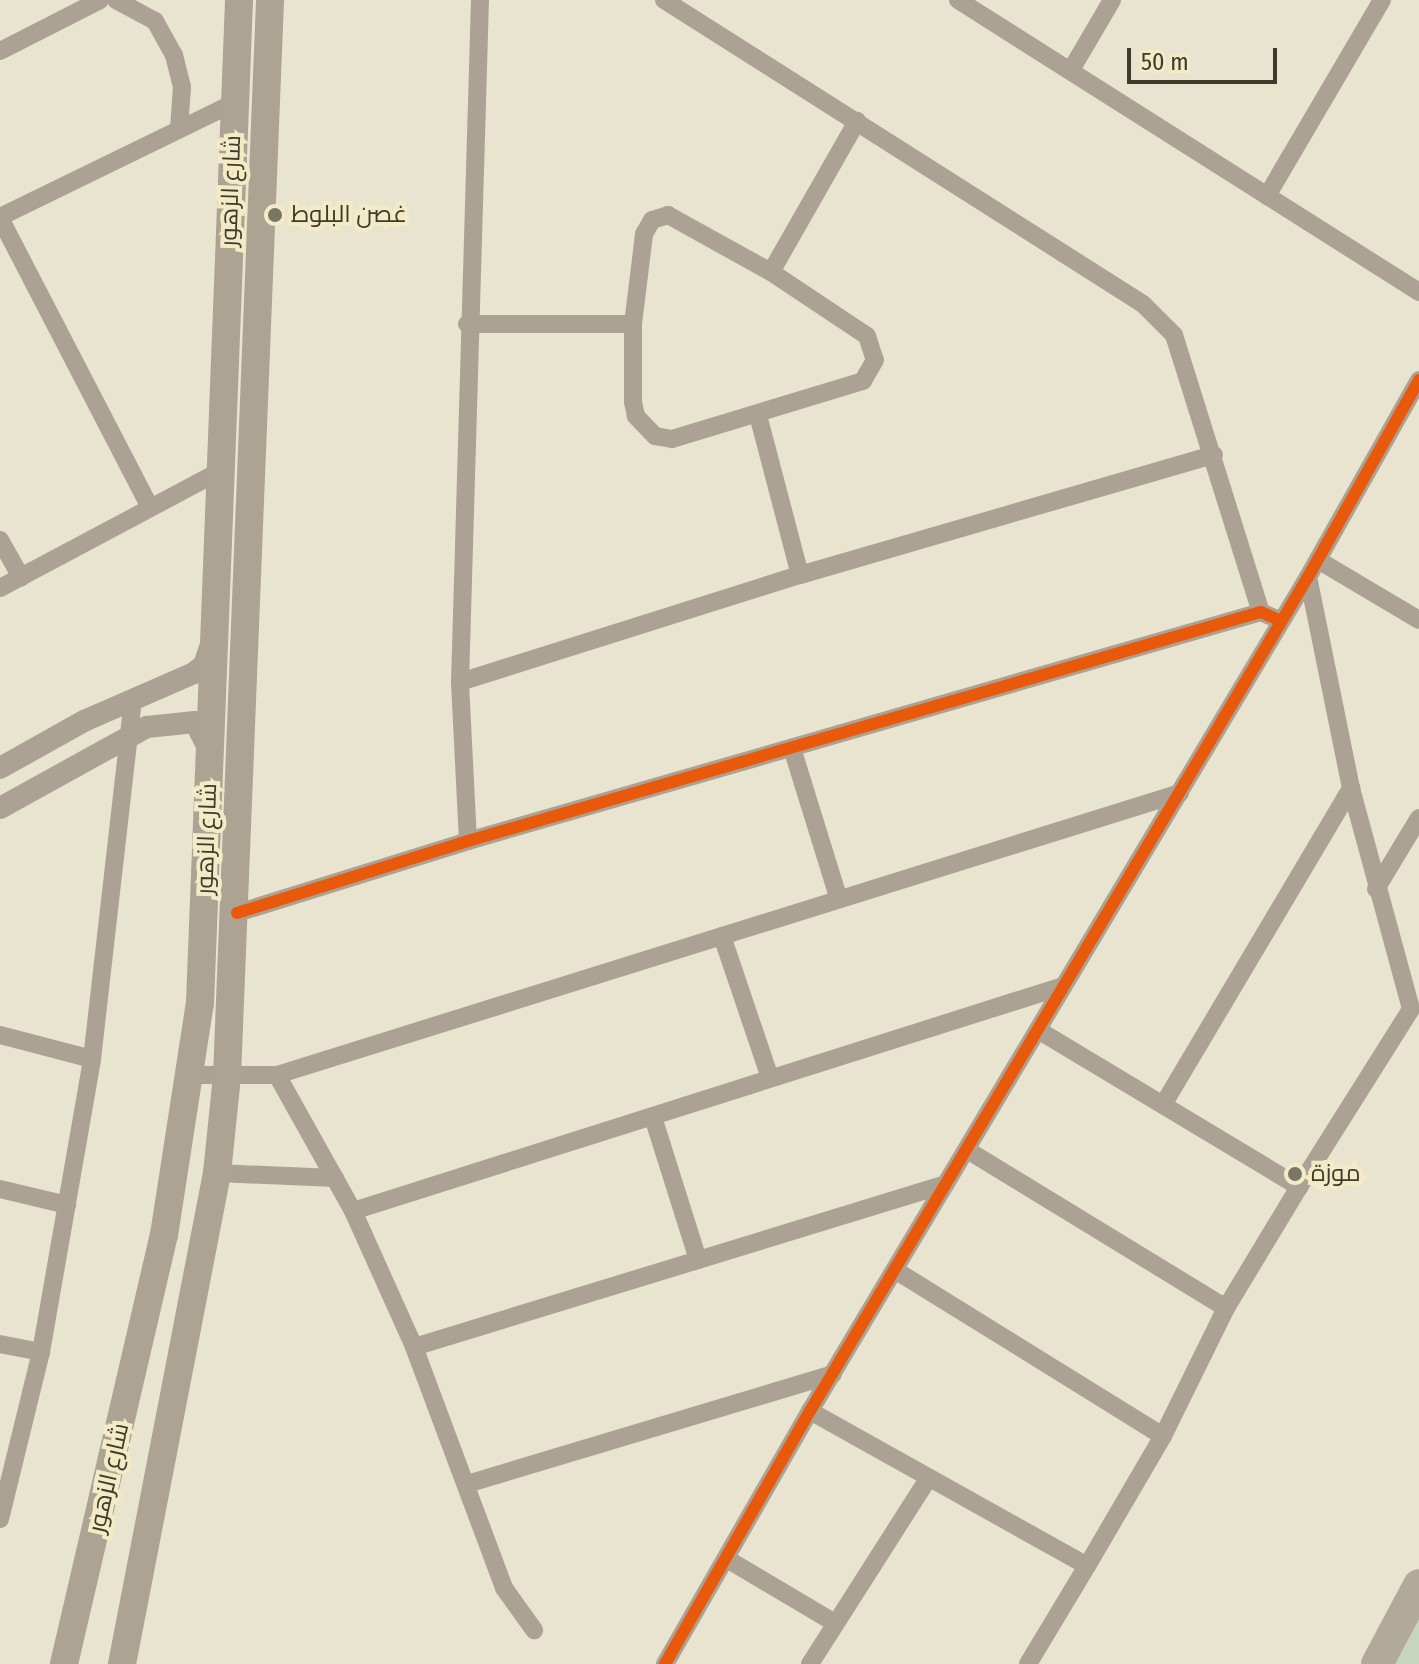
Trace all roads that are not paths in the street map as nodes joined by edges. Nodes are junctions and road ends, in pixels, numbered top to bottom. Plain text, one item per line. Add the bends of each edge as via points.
1 (100, 0) edge
2 (116, 0) edge
3 (239, 0) edge
4 (270, 0) edge
5 (480, 0) edge
6 (664, 0) edge
7 (958, 0) edge
8 (1112, 0) edge
9 (1382, 0) edge
10 (0, 51) edge
11 (1071, 70) junction
12 (234, 103) junction
13 (857, 121) junction
14 (179, 129) junction
15 (1267, 196) junction
16 (0, 218) edge
17 (771, 272) junction
18 (1419, 292) edge
19 (467, 324) junction
20 (633, 324) junction
21 (1419, 380) edge
22 (758, 415) junction
23 (1214, 455) junction
24 (222, 470) junction
25 (150, 507) junction
26 (0, 540) edge
27 (1318, 560) junction
28 (800, 575) junction
29 (21, 577) junction
30 (1308, 577) junction
31 (0, 588) edge
32 (1261, 612) junction
33 (1419, 620) edge
34 (1281, 621) junction
35 (214, 632) junction
36 (460, 682) junction
37 (133, 698) junction
38 (128, 738) junction
39 (792, 748) junction
40 (210, 761) junction
41 (0, 768) edge
42 (1351, 788) junction
43 (1180, 793) junction
44 (0, 808) edge
45 (1419, 818) edge
46 (468, 841) junction
47 (1376, 889) junction
48 (838, 897) junction
49 (237, 913) junction
50 (722, 936) junction
51 (1063, 986) junction
52 (1038, 1030) junction
53 (0, 1035) edge
54 (92, 1059) junction
55 (190, 1075) junction
56 (277, 1075) junction
57 (227, 1076) junction
58 (770, 1078) junction
59 (1163, 1105) junction
60 (653, 1117) junction
61 (967, 1150) junction
62 (217, 1173) junction
63 (335, 1178) junction
64 (946, 1184) junction
65 (1299, 1187) junction
66 (0, 1189) edge
67 (67, 1205) junction
68 (353, 1211) junction
69 (698, 1260) junction
70 (895, 1270) junction
71 (1226, 1308) junction
72 (0, 1344) edge
73 (414, 1347) junction
74 (41, 1352) junction
75 (833, 1374) junction
76 (810, 1411) junction
77 (1163, 1436) junction
78 (928, 1479) junction
79 (467, 1484) junction
80 (0, 1519) edge
81 (727, 1559) junction
82 (1087, 1566) junction
83 (1419, 1585) edge
84 (835, 1623) junction
85 (534, 1630) dead end
86 (64, 1664) edge
87 (122, 1664) edge
88 (665, 1664) edge
89 (810, 1664) edge
90 (1028, 1664) edge
91 (1377, 1664) edge

1 - 10 street
2 - 14 street via 155,21 174,55 182,87
3 - 12 main road, شارع الزهور
4 - 49 main road, شارع الزهور
5 - 19 street
6 - 13 street
7 - 11 street
8 - 11 street
9 - 15 street
11 - 15 street
12 - 14 street
12 - 24 main road, شارع الزهور
13 - 17 street
13 - 23 street via 1143,304 1174,335
14 - 16 street
15 - 18 street
16 - 25 street
17 - 20 street via 682,220 659,217 644,234
17 - 22 street via 867,336 875,360 855,386
19 - 20 street
19 - 36 street
20 - 22 street via 633,402 636,416 655,436 672,439
21 - 27 street
22 - 28 street
23 - 28 street
23 - 32 street
24 - 25 street
24 - 35 main road, شارع الزهور
25 - 29 street
26 - 29 street
27 - 30 street
27 - 33 street
28 - 36 street
29 - 31 street
30 - 34 street
30 - 42 street
32 - 34 street
32 - 39 street
34 - 43 street
35 - 37 street via 204,665
35 - 40 main road, شارع الزهور
36 - 46 street
37 - 38 street
37 - 41 street
38 - 40 street via 171,721 195,722 206,738
38 - 44 street
38 - 54 street
39 - 46 street
39 - 48 street
40 - 55 main road, شارع الزهور via 200,1003
42 - 47 street
42 - 59 street
43 - 48 street
43 - 51 street
45 - 47 street
46 - 49 street
47 - 65 street via 1411,1009
48 - 50 street
49 - 57 main road, شارع الزهور
50 - 56 street
50 - 58 street
51 - 52 street
51 - 58 street
52 - 59 street
52 - 61 street
53 - 54 street
54 - 67 street
55 - 57 street
55 - 86 main road, شارع الزهور via 161,1250
56 - 57 street
56 - 63 street
57 - 62 main road, شارع الزهور
58 - 60 street
59 - 65 street
60 - 68 street
60 - 69 street
61 - 64 street
61 - 71 street
62 - 63 street
62 - 87 main road, شارع الزهور
63 - 68 street
64 - 69 street
64 - 70 street
65 - 71 street
66 - 67 street
67 - 74 street
68 - 73 street
69 - 73 street
70 - 75 street
70 - 77 street
71 - 77 street
72 - 74 street
73 - 79 street
74 - 80 street
75 - 76 street
75 - 79 street
76 - 78 street
76 - 81 street
77 - 82 street
78 - 82 street
78 - 84 street
79 - 85 street via 504,1588
81 - 84 street
81 - 88 street
82 - 90 street
83 - 91 highway
84 - 89 street

